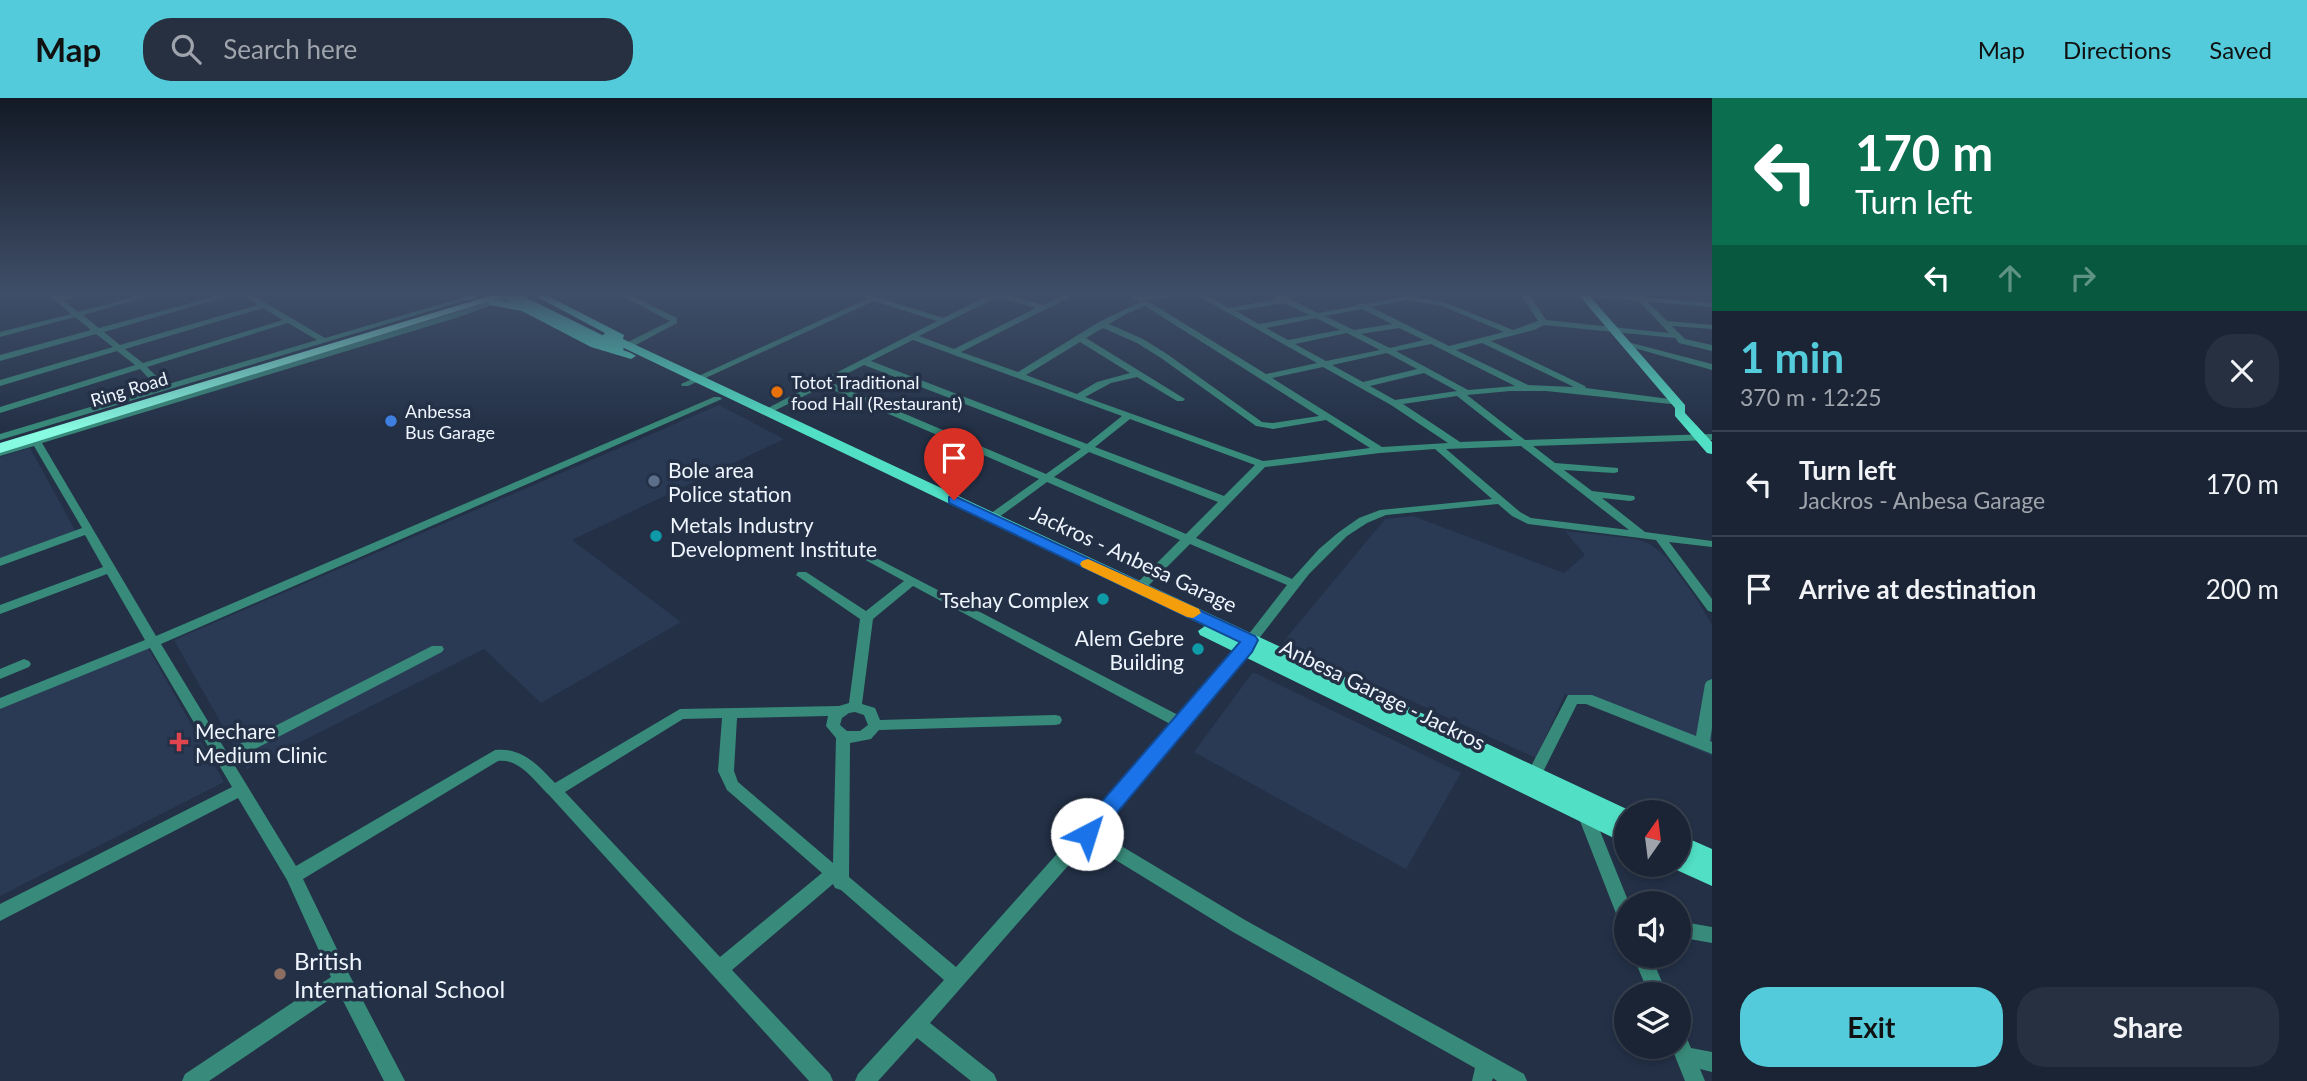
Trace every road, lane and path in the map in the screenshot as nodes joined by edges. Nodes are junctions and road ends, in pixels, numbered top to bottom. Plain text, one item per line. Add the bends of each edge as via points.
1 (68, 339) edge
2 (106, 339) edge
3 (149, 339) edge
4 (227, 339) edge
5 (321, 339) edge
6 (331, 339) edge
7 (353, 339) edge
8 (362, 339) edge
9 (366, 339) edge
10 (583, 339) edge
11 (605, 339) edge
12 (607, 339) edge
13 (619, 339) edge
14 (637, 339) edge
15 (784, 339) edge
16 (909, 339) edge
17 (919, 339) edge
18 (981, 339) edge
19 (1079, 339) edge
20 (1081, 339) edge
21 (1131, 339) edge
22 (1204, 339) edge
23 (1280, 339) edge
24 (1311, 339) edge
25 (1364, 339) edge
26 (1427, 339) edge
27 (1492, 339) edge
28 (1620, 339) edge
29 (1680, 339) edge
30 (324, 341) junction
31 (1431, 341) junction
32 (1485, 341) junction
33 (1623, 342) junction
34 (1288, 343) junction
35 (621, 346) junction
36 (118, 348) junction
37 (1712, 348) edge
38 (1386, 349) junction
39 (1449, 349) junction
40 (956, 351) junction
41 (0, 358) edge
42 (864, 362) junction
43 (1325, 364) junction
44 (140, 365) junction
45 (1712, 367) edge
46 (1425, 370) junction
47 (1138, 374) junction
48 (1020, 375) junction
49 (1266, 377) junction
50 (690, 382) junction
51 (0, 383) edge
52 (825, 383) junction
53 (1363, 385) junction
54 (1527, 388) junction
55 (164, 389) junction
56 (1588, 391) junction
57 (1462, 393) junction
58 (1080, 396) junction
59 (1180, 399) dead end
60 (718, 400) junction
61 (1394, 403) junction
62 (1679, 405) junction
63 (0, 410) edge
64 (765, 412) junction
65 (1130, 415) junction
66 (1330, 417) junction
67 (1709, 437) edge
68 (0, 440) edge
69 (1522, 441) junction
70 (37, 443) junction
71 (1458, 445) junction
72 (1092, 447) junction
73 (1438, 447) junction
74 (1380, 450) junction
75 (1712, 450) edge
76 (0, 451) edge
77 (860, 462) junction
78 (1262, 464) junction
79 (1553, 466) junction
80 (1614, 470) dead end
81 (1045, 477) junction
82 (1589, 494) junction
83 (1630, 498) dead end
84 (1226, 501) junction
85 (1502, 501) junction
86 (992, 518) junction
87 (88, 530) junction
88 (1642, 534) junction
89 (1188, 538) junction
90 (1660, 538) junction
91 (1712, 544) edge
92 (853, 548) dead end
93 (0, 562) edge
94 (111, 568) junction
95 (802, 575) dead end
96 (912, 580) junction
97 (1294, 584) junction
98 (1139, 588) junction
99 (1712, 608) edge
100 (0, 610) edge
101 (867, 617) junction
102 (155, 641) junction
103 (1247, 645) junction
104 (437, 649) dead end
105 (24, 664) dead end
106 (0, 674) edge
107 (1712, 684) edge
108 (0, 704) edge
109 (855, 707) junction
110 (839, 711) junction
111 (730, 712) junction
112 (1055, 720) dead end
113 (1181, 723) junction
114 (875, 724) junction
115 (843, 736) junction
116 (1707, 746) edge
117 (225, 759) junction
118 (1534, 776) junction
119 (240, 790) junction
120 (554, 791) junction
121 (1614, 813) edge
122 (1586, 817) junction
123 (1614, 830) edge
124 (1087, 834) junction
125 (1691, 849) edge
126 (1712, 859) edge
127 (1691, 866) edge
128 (293, 876) junction
129 (1712, 877) edge
130 (836, 879) junction
131 (1616, 891) edge
132 (0, 913) edge
133 (1691, 931) edge
134 (1712, 935) edge
135 (719, 970) junction
136 (956, 979) junction
137 (342, 981) junction
138 (915, 1024) junction
139 (1691, 1053) edge
140 (1685, 1059) edge
141 (1712, 1062) edge
142 (1484, 1072) edge
143 (192, 1081) edge
144 (395, 1081) edge
145 (823, 1081) edge
146 (865, 1081) edge
147 (987, 1081) edge
148 (1517, 1081) edge
149 (1695, 1081) edge

1 - 41 street
2 - 36 street
3 - 36 street
4 - 44 street
5 - 30 street
6 - 30 street
7 - 68 highway, Ring Road
8 - 76 highway, Ring Road
9 - 70 street
10 - 35 main road via 604,350
11 - 35 main road, bridge
12 - 35 main road
13 - 35 main road
14 - 35 street
15 - 50 street
16 - 42 street
17 - 40 street
18 - 40 street
19 - 48 street
20 - 47 street
21 - 66 street via 1259,424
22 - 49 street
23 - 34 street
24 - 34 street
25 - 38 street
26 - 31 street
27 - 32 street
28 - 33 main road
29 - 37 street
30 - 55 street
31 - 38 street
31 - 39 street
32 - 39 street
32 - 56 street
33 - 45 street
33 - 62 main road
34 - 43 street
35 - 50 main road, Anbesa Garage - Jackros
36 - 44 street
36 - 51 street
38 - 43 street
38 - 46 street
39 - 54 street
40 - 48 street
42 - 52 street
42 - 72 street
43 - 49 street
43 - 53 street
44 - 55 street
44 - 63 street
46 - 53 street
46 - 57 street
47 - 58 street via 1119,376
47 - 59 street
48 - 58 street
49 - 66 street
50 - 60 main road, Anbesa Garage - Jackros
50 - 64 main road, Jackros - Anbesa Garage
52 - 64 street
52 - 81 street
53 - 61 street
54 - 56 street
54 - 57 street
55 - 68 street
56 - 62 street
57 - 61 street
57 - 69 street
58 - 65 street
60 - 77 main road, Anbesa Garage - Jackros
60 - 102 street
61 - 71 street
62 - 67 main road via 1679,413
64 - 77 main road, Jackros - Anbesa Garage
65 - 72 street
65 - 78 street
66 - 74 street
67 - 69 street
67 - 75 main road
69 - 71 street
69 - 79 street
70 - 76 street
70 - 87 street
71 - 73 street
72 - 81 street
72 - 84 street
73 - 74 street
73 - 85 street
74 - 78 street
77 - 86 main road, Jackros - Anbesa Garage
77 - 103 main road, Anbesa Garage - Jackros
78 - 84 street
79 - 80 street
79 - 82 street
81 - 86 street
81 - 89 street
82 - 83 street
82 - 88 street
84 - 89 street
85 - 88 street via 1528,522
85 - 97 street via 1369,516
86 - 98 main road, Jackros - Anbesa Garage
87 - 93 street
87 - 94 street
88 - 90 street
89 - 97 street
89 - 98 street
90 - 91 street
90 - 99 street
92 - 96 street
94 - 100 street
94 - 102 street
95 - 101 street
96 - 101 street
96 - 113 street
97 - 103 street
98 - 103 main road, Jackros - Anbesa Garage
101 - 109 street
102 - 108 street
102 - 117 street
103 - 113 street
103 - 118 main road, Jackros - Anbesa Garage
103 - 122 main road, Anbesa Garage - Jackros
104 - 117 street
105 - 106 street
107 - 116 street
109 - 110 street
109 - 114 street via 870,712
110 - 111 street
110 - 115 street via 833,720
111 - 120 street via 691,712 667,720
111 - 130 street via 726,771 732,786
112 - 114 street
113 - 124 street
114 - 115 street via 867,735
115 - 130 street
116 - 118 street via 1587,699 1573,699
117 - 119 street
118 - 121 main road, Jackros - Anbesa Garage
119 - 128 street
119 - 132 street
120 - 128 street via 519,757 506,753
120 - 135 street
122 - 123 main road, Anbesa Garage - Jackros
122 - 131 street
124 - 136 street
124 - 142 street
125 - 126 main road
127 - 129 main road
128 - 137 street
130 - 135 street
130 - 136 street
133 - 134 street
135 - 145 street
136 - 138 street
137 - 143 street
137 - 144 street
138 - 146 street
138 - 147 street
139 - 141 street
140 - 149 street
142 - 148 street

